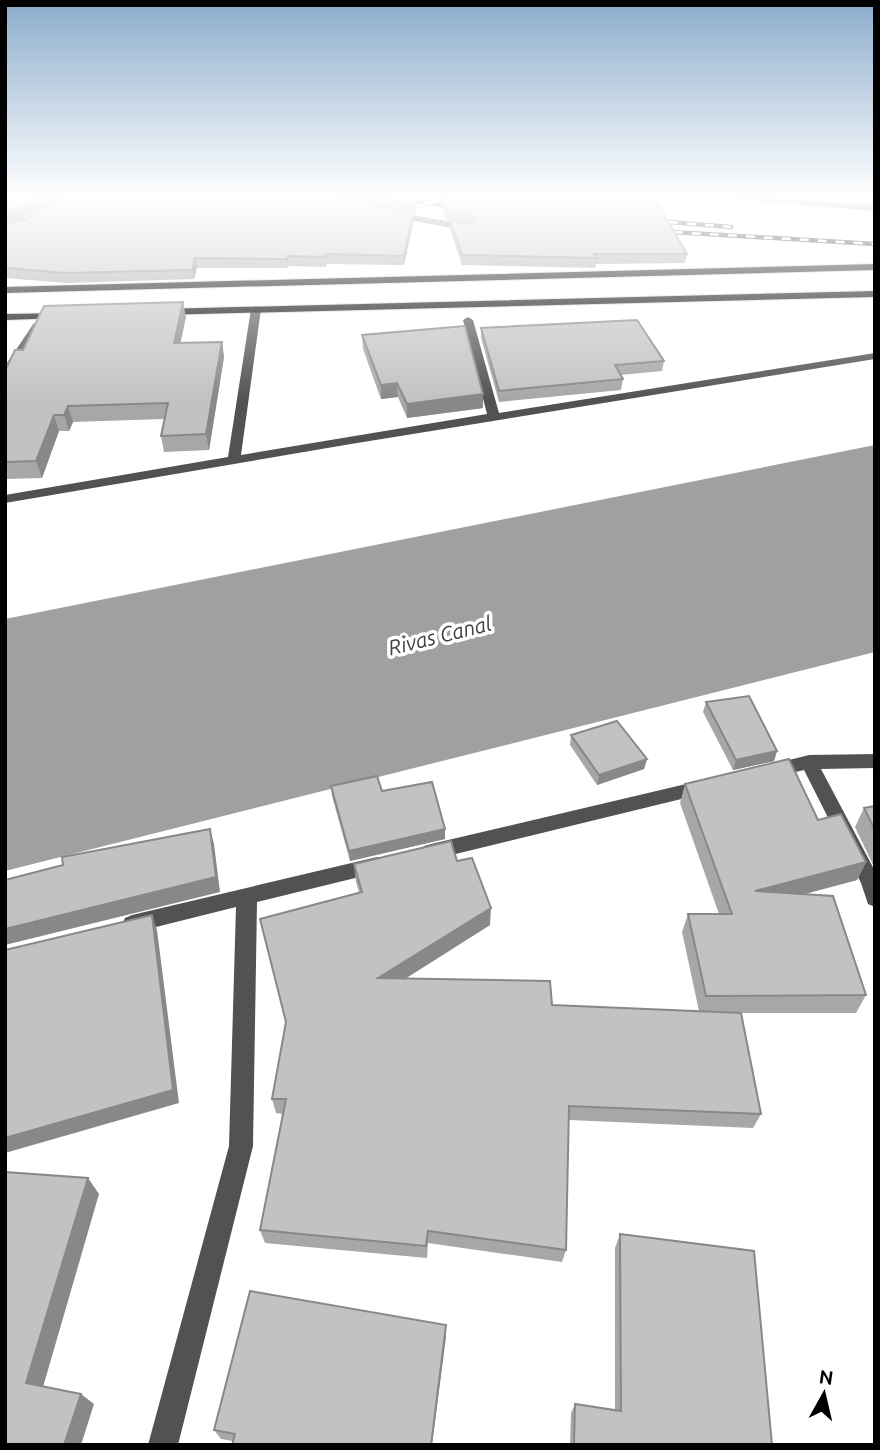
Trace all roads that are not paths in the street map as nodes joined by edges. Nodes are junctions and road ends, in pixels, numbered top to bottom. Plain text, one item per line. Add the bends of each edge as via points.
1 (875, 267) edge
2 (5, 290) edge
3 (875, 295) edge
4 (256, 309) junction
5 (150, 313) edge
6 (71, 315) edge
7 (44, 316) junction
8 (5, 317) edge
9 (468, 320) dead end
10 (875, 356) edge
11 (5, 375) edge
12 (494, 417) junction
13 (234, 460) junction
14 (5, 499) edge
15 (875, 761) edge
16 (809, 762) junction
17 (755, 775) edge
18 (729, 781) edge
19 (247, 897) junction
20 (875, 898) edge
21 (113, 929) edge
22 (163, 1445) edge

1 - 2 main road
3 - 4 main road
4 - 5 main road
4 - 13 street
6 - 7 main road
7 - 8 main road
7 - 11 street
9 - 12 street
10 - 12 street
12 - 13 street
13 - 14 street
15 - 16 street
16 - 17 street
16 - 20 street via 872,883
18 - 19 street
19 - 21 street
19 - 22 street via 241,1146

